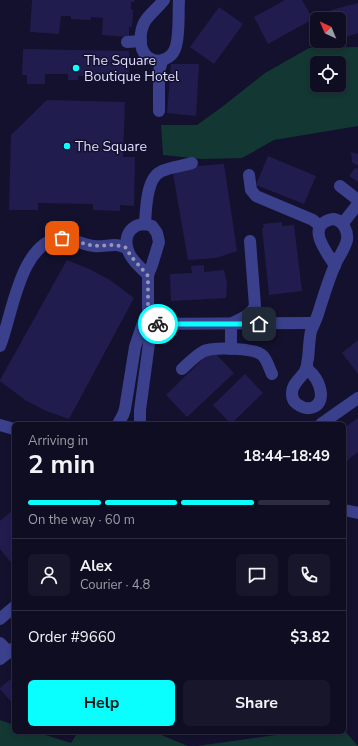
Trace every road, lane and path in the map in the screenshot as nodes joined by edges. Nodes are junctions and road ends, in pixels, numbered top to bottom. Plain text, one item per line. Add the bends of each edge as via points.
1 (164, 0) edge
2 (179, 0) edge
3 (141, 41) junction
4 (127, 42) dead end
5 (162, 61) junction
6 (159, 111) dead end
7 (192, 163) dead end
8 (249, 175) dead end
9 (340, 186) dead end
10 (358, 200) edge
11 (358, 204) edge
12 (342, 223) junction
13 (145, 224) junction
14 (320, 226) junction
15 (250, 241) dead end
16 (127, 248) junction
17 (335, 266) junction
18 (148, 276) junction
19 (314, 323) junction
20 (146, 324) junction
21 (231, 324) junction
22 (0, 346) edge
23 (231, 349) junction
24 (306, 368) junction
25 (182, 369) dead end
26 (272, 374) dead end
27 (358, 398) edge
28 (319, 401) junction
29 (119, 422) edge
30 (140, 422) edge
31 (324, 422) edge
32 (0, 425) edge
33 (12, 428) edge
34 (346, 510) edge
35 (358, 513) edge
36 (12, 609) edge
37 (0, 619) edge
38 (0, 643) edge
39 (8, 653) edge

1 - 3 street via 144,22
2 - 5 street via 178,42 172,54
3 - 4 street
3 - 5 street via 141,47 147,57
5 - 6 street via 159,71
7 - 13 street via 161,171 154,178 150,187
8 - 14 street via 251,190 256,196 313,220
9 - 10 street
11 - 12 street
12 - 14 street via 333,219
12 - 17 street via 346,228 347,240
13 - 16 street via 130,229
13 - 18 street via 152,226 159,242
14 - 17 street via 318,235
15 - 21 street via 255,306 247,316
16 - 18 street
16 - 22 street via 113,245 94,246 62,238 44,245 28,263 18,286
17 - 19 street
18 - 20 street
19 - 21 street
19 - 24 street
20 - 21 street
20 - 29 street via 136,347 125,409
20 - 30 street via 150,336
21 - 23 street
23 - 25 street via 203,352
23 - 26 street via 262,354
24 - 28 street via 313,373 319,384
24 - 28 street via 292,389 293,400 306,408 315,406
27 - 31 street
28 - 31 street
32 - 33 street
34 - 35 street
36 - 37 street
38 - 39 street

